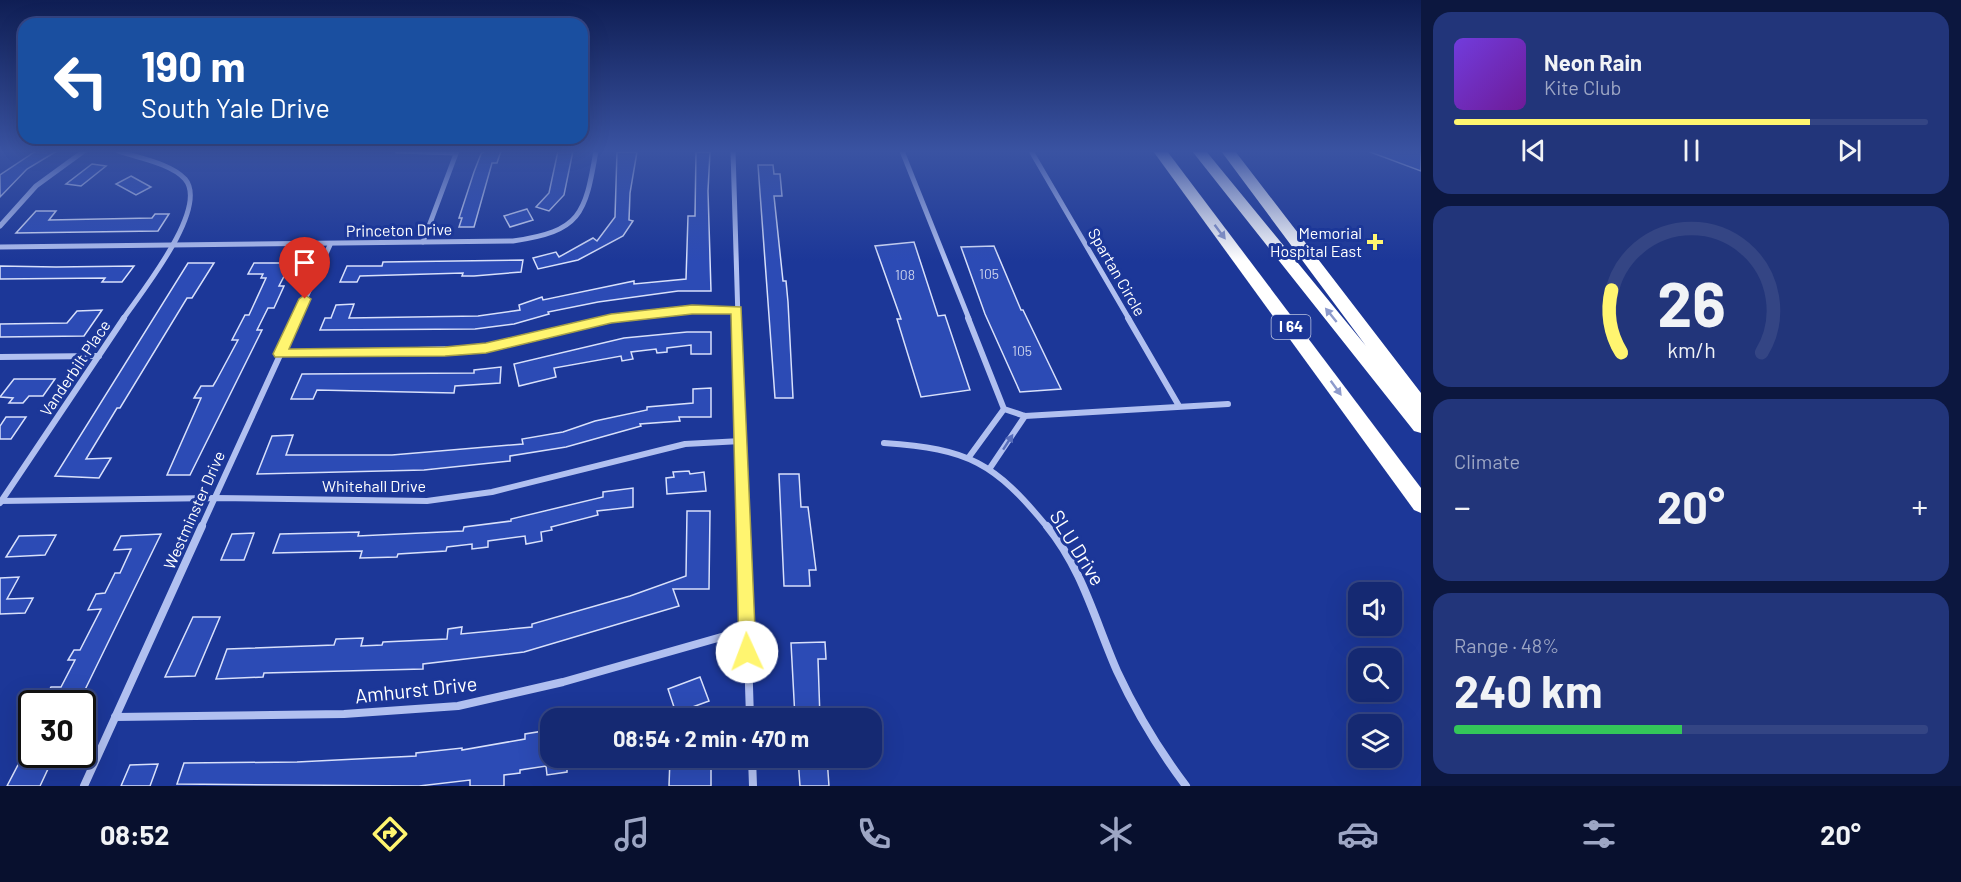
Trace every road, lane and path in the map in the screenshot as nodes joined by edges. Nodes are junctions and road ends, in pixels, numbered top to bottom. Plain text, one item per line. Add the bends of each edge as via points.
1 (34, 188) edge
2 (190, 188) edge
3 (444, 188) edge
4 (590, 188) edge
5 (734, 188) edge
6 (917, 188) edge
7 (1052, 188) edge
8 (1187, 188) edge
9 (1229, 188) edge
10 (1256, 188) edge
11 (0, 226) edge
12 (423, 242) junction
13 (330, 244) junction
14 (0, 247) edge
15 (172, 247) junction
16 (737, 310) junction
17 (280, 354) junction
18 (99, 356) junction
19 (0, 357) edge
20 (1228, 404) dead end
21 (1179, 406) junction
22 (1421, 406) edge
23 (1005, 409) junction
24 (1025, 416) junction
25 (1421, 426) edge
26 (741, 441) junction
27 (884, 443) dead end
28 (969, 457) junction
29 (990, 468) junction
30 (215, 498) junction
31 (0, 502) edge
32 (1421, 504) edge
33 (746, 630) junction
34 (750, 708) edge
35 (115, 717) junction
36 (752, 768) edge
37 (84, 786) edge
38 (753, 786) edge
39 (1186, 786) edge

1 - 11 street
2 - 15 street, Vanderbilt Place via 193,203
3 - 12 street
4 - 12 street, Princeton Drive via 581,214 565,228 541,238
5 - 16 street
6 - 23 street
7 - 21 street, Spartan Circle
8 -> 32 highway, I 64
25 -> 9 highway, I 64
10 - 22 highway
12 - 13 street, Princeton Drive
13 - 15 street, Princeton Drive
13 - 17 street, Westminster Drive
14 - 15 street, Princeton Drive
15 - 18 street, Vanderbilt Place
16 - 17 street via 692,309 611,319 486,348
16 - 26 street
17 - 30 street, Westminster Drive
18 - 19 street
18 - 31 street, Vanderbilt Place
20 - 21 street
21 - 24 street
23 - 24 street
23 - 28 street
29 -> 24 street
26 - 30 street, Whitehall Drive via 685,444 492,492 427,501
26 - 33 street
27 - 28 street, SLU Drive via 949,450
28 - 29 street, SLU Drive
29 - 39 street, SLU Drive via 1026,501 1071,562 1121,680 1148,730
30 - 31 street, Whitehall Drive
30 - 35 street, Westminster Drive
33 - 34 street
33 - 35 street, Amhurst Drive via 563,682 458,706 345,714
35 - 37 street, Westminster Drive
36 - 38 street

